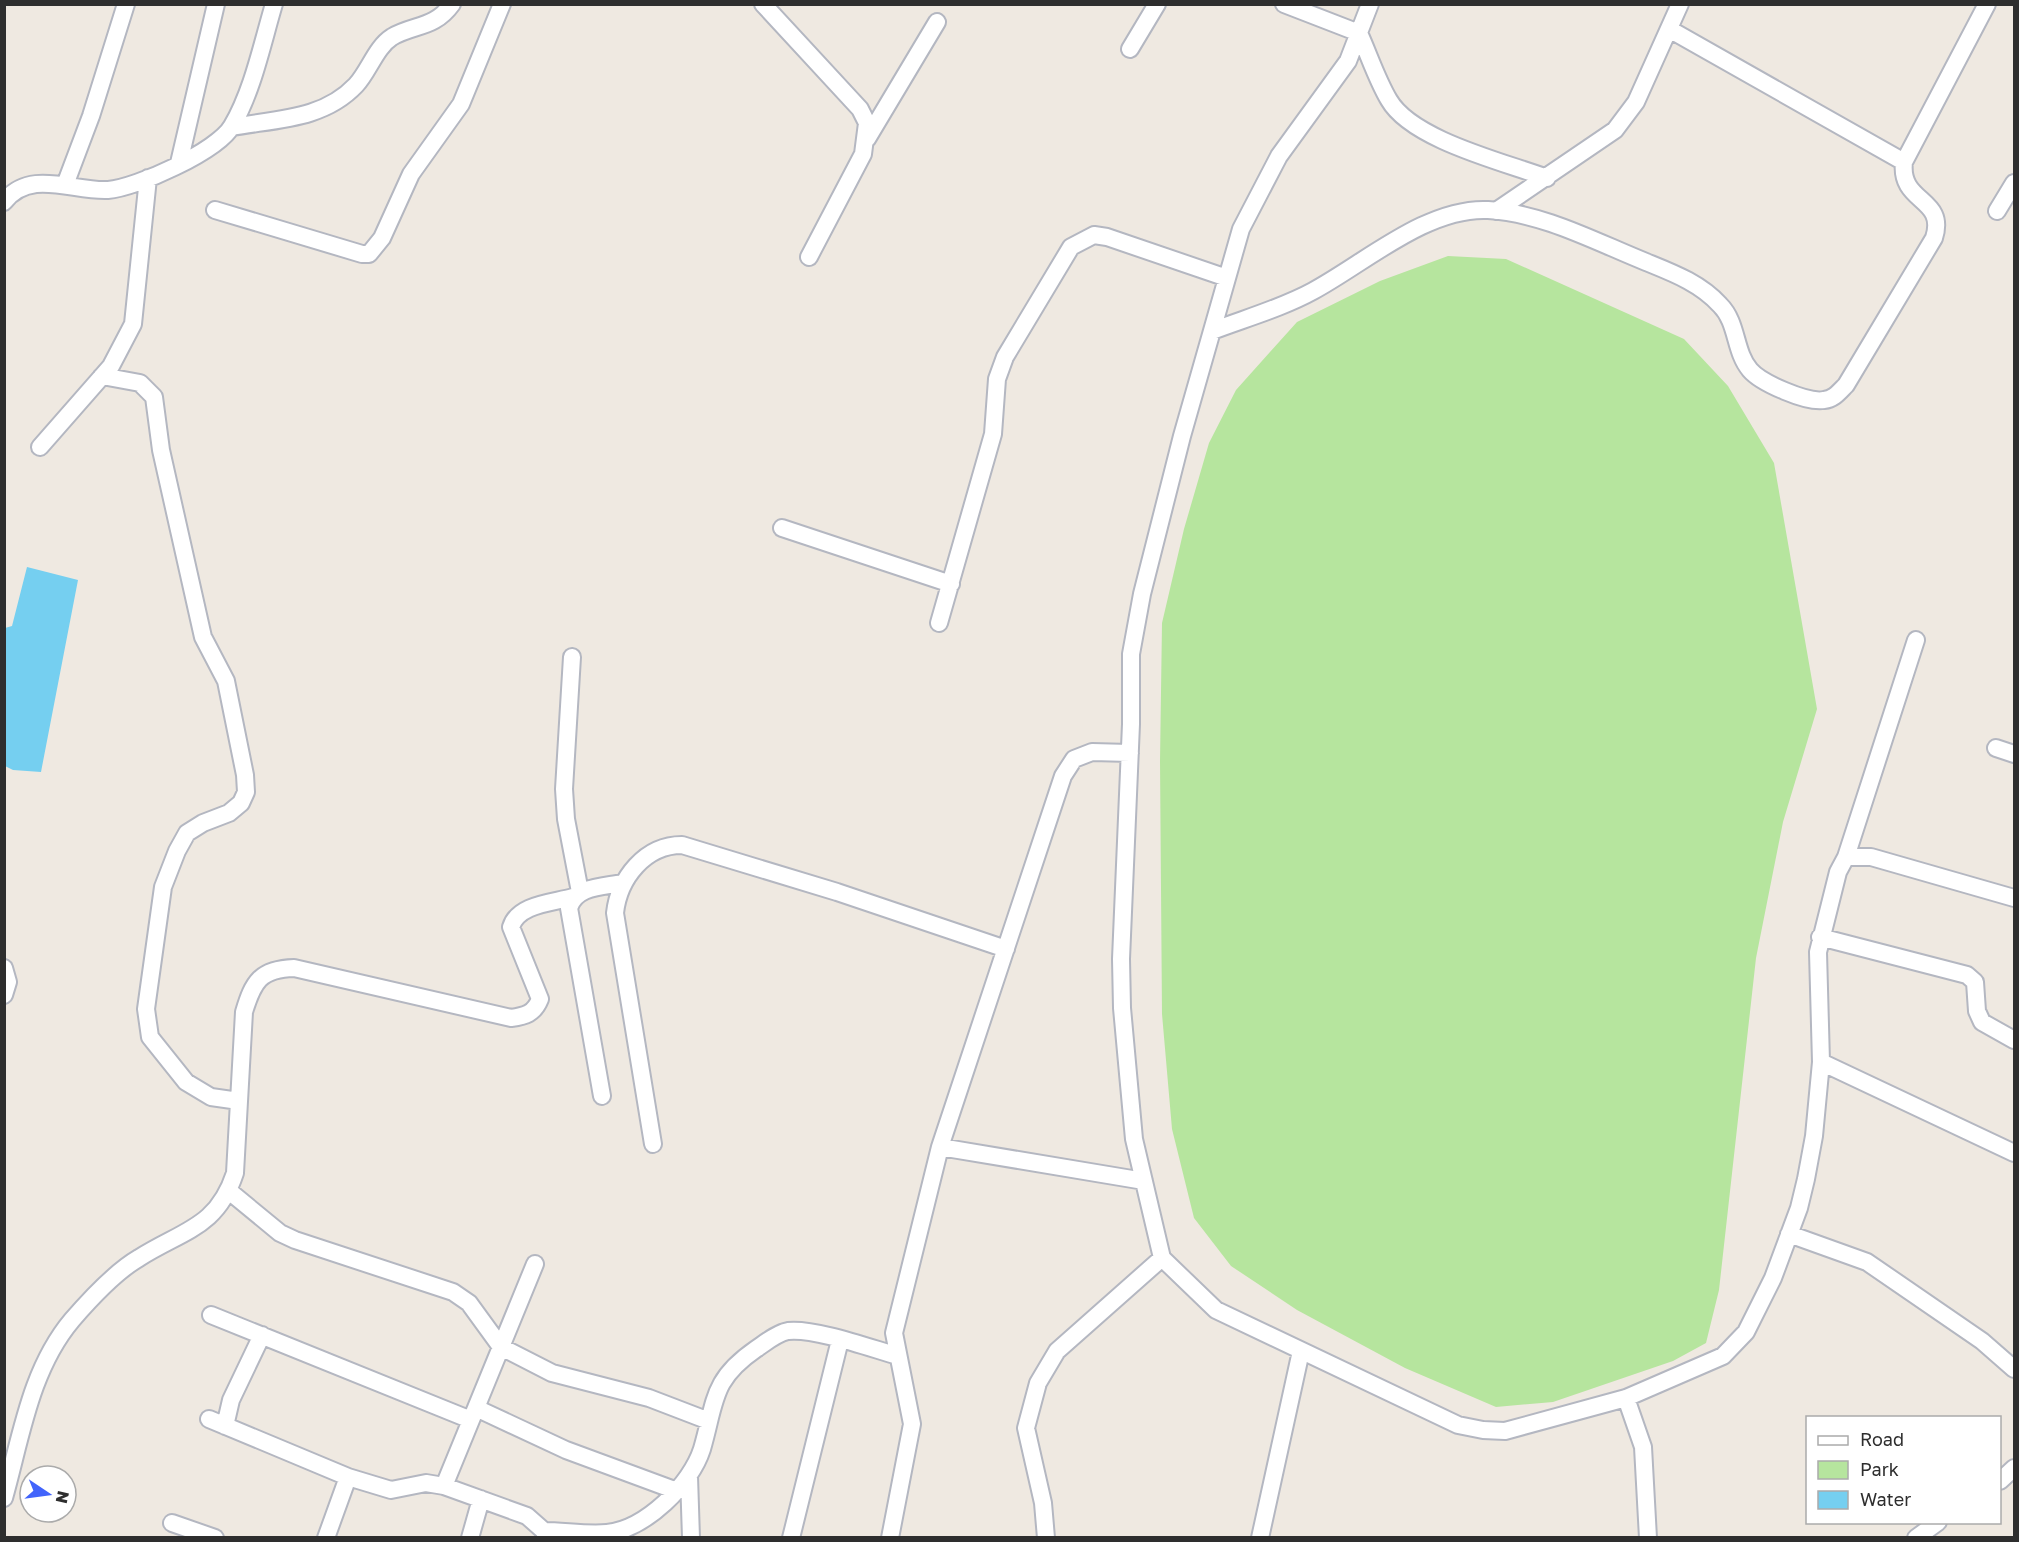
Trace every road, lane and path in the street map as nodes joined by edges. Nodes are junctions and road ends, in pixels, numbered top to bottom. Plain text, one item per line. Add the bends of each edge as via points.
1 (126, 4) edge
2 (216, 4) edge
3 (274, 4) edge
4 (452, 4) edge
5 (502, 4) edge
6 (763, 4) edge
7 (1157, 4) edge
8 (1284, 4) edge
9 (1370, 4) edge
10 (1680, 4) edge
11 (1987, 4) edge
12 (937, 22) dead end
13 (1669, 29) junction
14 (1359, 33) junction
15 (1130, 49) dead end
16 (232, 127) junction
17 (867, 139) junction
18 (1904, 162) junction
19 (179, 163) junction
20 (148, 178) junction
21 (1546, 178) junction
22 (2014, 183) edge
23 (65, 185) junction
24 (4, 202) edge
25 (215, 210) dead end
26 (1496, 211) junction
27 (1997, 211) dead end
28 (809, 257) dead end
29 (1227, 278) junction
30 (1212, 331) junction
31 (102, 376) junction
32 (40, 447) dead end
33 (782, 528) dead end
34 (951, 584) junction
35 (939, 623) dead end
36 (1916, 640) dead end
37 (572, 657) dead end
38 (1996, 748) dead end
39 (1130, 753) junction
40 (2014, 754) edge
41 (1846, 857) junction
42 (622, 883) junction
43 (576, 895) junction
44 (2014, 898) edge
45 (1820, 937) junction
46 (1006, 949) junction
47 (4, 968) edge
48 (4, 995) edge
49 (2014, 1040) edge
50 (1821, 1062) junction
51 (602, 1096) dead end
52 (239, 1101) junction
53 (653, 1144) dead end
54 (940, 1147) junction
55 (2014, 1153) edge
56 (1144, 1180) junction
57 (229, 1191) junction
58 (1789, 1234) junction
59 (1162, 1258) junction
60 (535, 1264) dead end
61 (212, 1315) dead end
62 (262, 1335) junction
63 (840, 1340) junction
64 (501, 1347) junction
65 (1301, 1351) junction
66 (898, 1356) junction
67 (2014, 1369) edge
68 (1626, 1398) junction
69 (474, 1414) junction
70 (709, 1421) junction
71 (2014, 1468) edge
72 (689, 1476) junction
73 (348, 1478) junction
74 (2001, 1480) edge
75 (444, 1486) junction
76 (677, 1491) junction
77 (4, 1498) edge
78 (481, 1499) junction
79 (172, 1523) dead end
80 (1935, 1524) edge
81 (545, 1534) edge
82 (215, 1538) edge
83 (326, 1538) edge
84 (470, 1538) edge
85 (691, 1538) edge
86 (791, 1538) edge
87 (890, 1538) edge
88 (1046, 1538) edge
89 (1260, 1538) edge
90 (1648, 1538) edge
91 (1916, 1538) edge

1 - 23 street
2 - 19 street
3 - 16 street via 248,90
4 - 16 street via 437,20 386,42 357,84 337,102 308,115
5 - 25 street via 460,104 411,174 382,238 369,254
6 - 17 street via 860,109 867,123
7 - 15 street
8 - 14 street
9 - 14 street
10 - 13 street
11 - 18 street
12 - 17 street
13 - 18 street
13 - 21 street via 1629,114 1593,148
14 - 21 street via 1389,101 1405,120 1429,135
14 - 29 street via 1348,62 1279,156 1259,192 1241,229
16 - 19 street via 213,146
17 - 28 street via 864,154
18 - 26 street via 1902,176 1909,189 1934,212 1938,225 1934,238 1846,385 1836,396 1824,400 1808,400 1760,378 1750,369 1741,354 1733,323 1704,289 1554,224
19 - 20 street
20 - 23 street via 110,189
20 - 31 street via 133,324
21 - 26 street
22 - 27 street
23 - 24 street via 25,186
26 - 30 street via 1459,212 1436,219 1314,291
29 - 30 street
29 - 34 street via 1107,237 1094,235 1071,247 1005,357 997,379 993,434
30 - 39 street via 1142,594 1131,654
31 - 32 street
31 - 52 street via 140,383 154,397 161,450 203,637 226,681 246,792 241,803 229,813 203,822 187,833 177,851 163,887 147,1024 150,1037 186,1082 211,1097
33 - 34 street
34 - 35 street
36 - 41 street
37 - 43 street via 564,789
38 - 40 street
39 - 46 street via 1092,752 1074,759 1063,776
39 - 56 street via 1122,1008 1134,1139
41 - 44 street via 1871,857
41 - 45 street
42 - 43 street
42 - 46 street via 654,849 682,845
42 - 53 street via 615,913
43 - 51 street via 569,908
43 - 52 street via 524,910 514,917 511,927 540,999 537,1008 527,1016 511,1018 294,968 278,968 262,975 251,990 244,1012
45 - 49 street via 1967,975 1975,982 1977,1011 1982,1022
45 - 50 street
46 - 54 street
47 - 48 street via 8,982
50 - 55 street
50 - 58 street via 1810,1158
52 - 57 street via 235,1173
54 - 56 street
54 - 66 street via 894,1333
56 - 59 street
57 - 64 street via 280,1233 295,1240 453,1292 469,1303
57 - 77 street via 203,1223 138,1258 72,1320 38,1375
58 - 67 street via 1867,1262 1967,1330
58 - 68 street via 1773,1278 1736,1346 1691,1372
59 - 65 street via 1216,1310
59 - 88 street via 1056,1351 1038,1383 1026,1428 1043,1503
60 - 64 street
61 - 62 street
62 - 69 street
62 - 73 street via 217,1423
63 - 66 street
63 - 70 street via 786,1331 768,1341 726,1374 718,1386
63 - 86 street
64 - 69 street
64 - 70 street via 552,1373 649,1398
65 - 68 street via 1458,1425 1483,1430 1505,1431
65 - 89 street
66 - 87 street via 912,1424
68 - 90 street via 1643,1447
69 - 75 street
69 - 76 street
70 - 72 street
71 - 74 street
72 - 76 street
72 - 85 street
73 - 75 street via 391,1490 426,1483
73 - 83 street
75 - 78 street
76 - 81 street via 630,1527 608,1533
78 - 81 street via 527,1516
78 - 84 street
79 - 82 street
80 - 91 street

